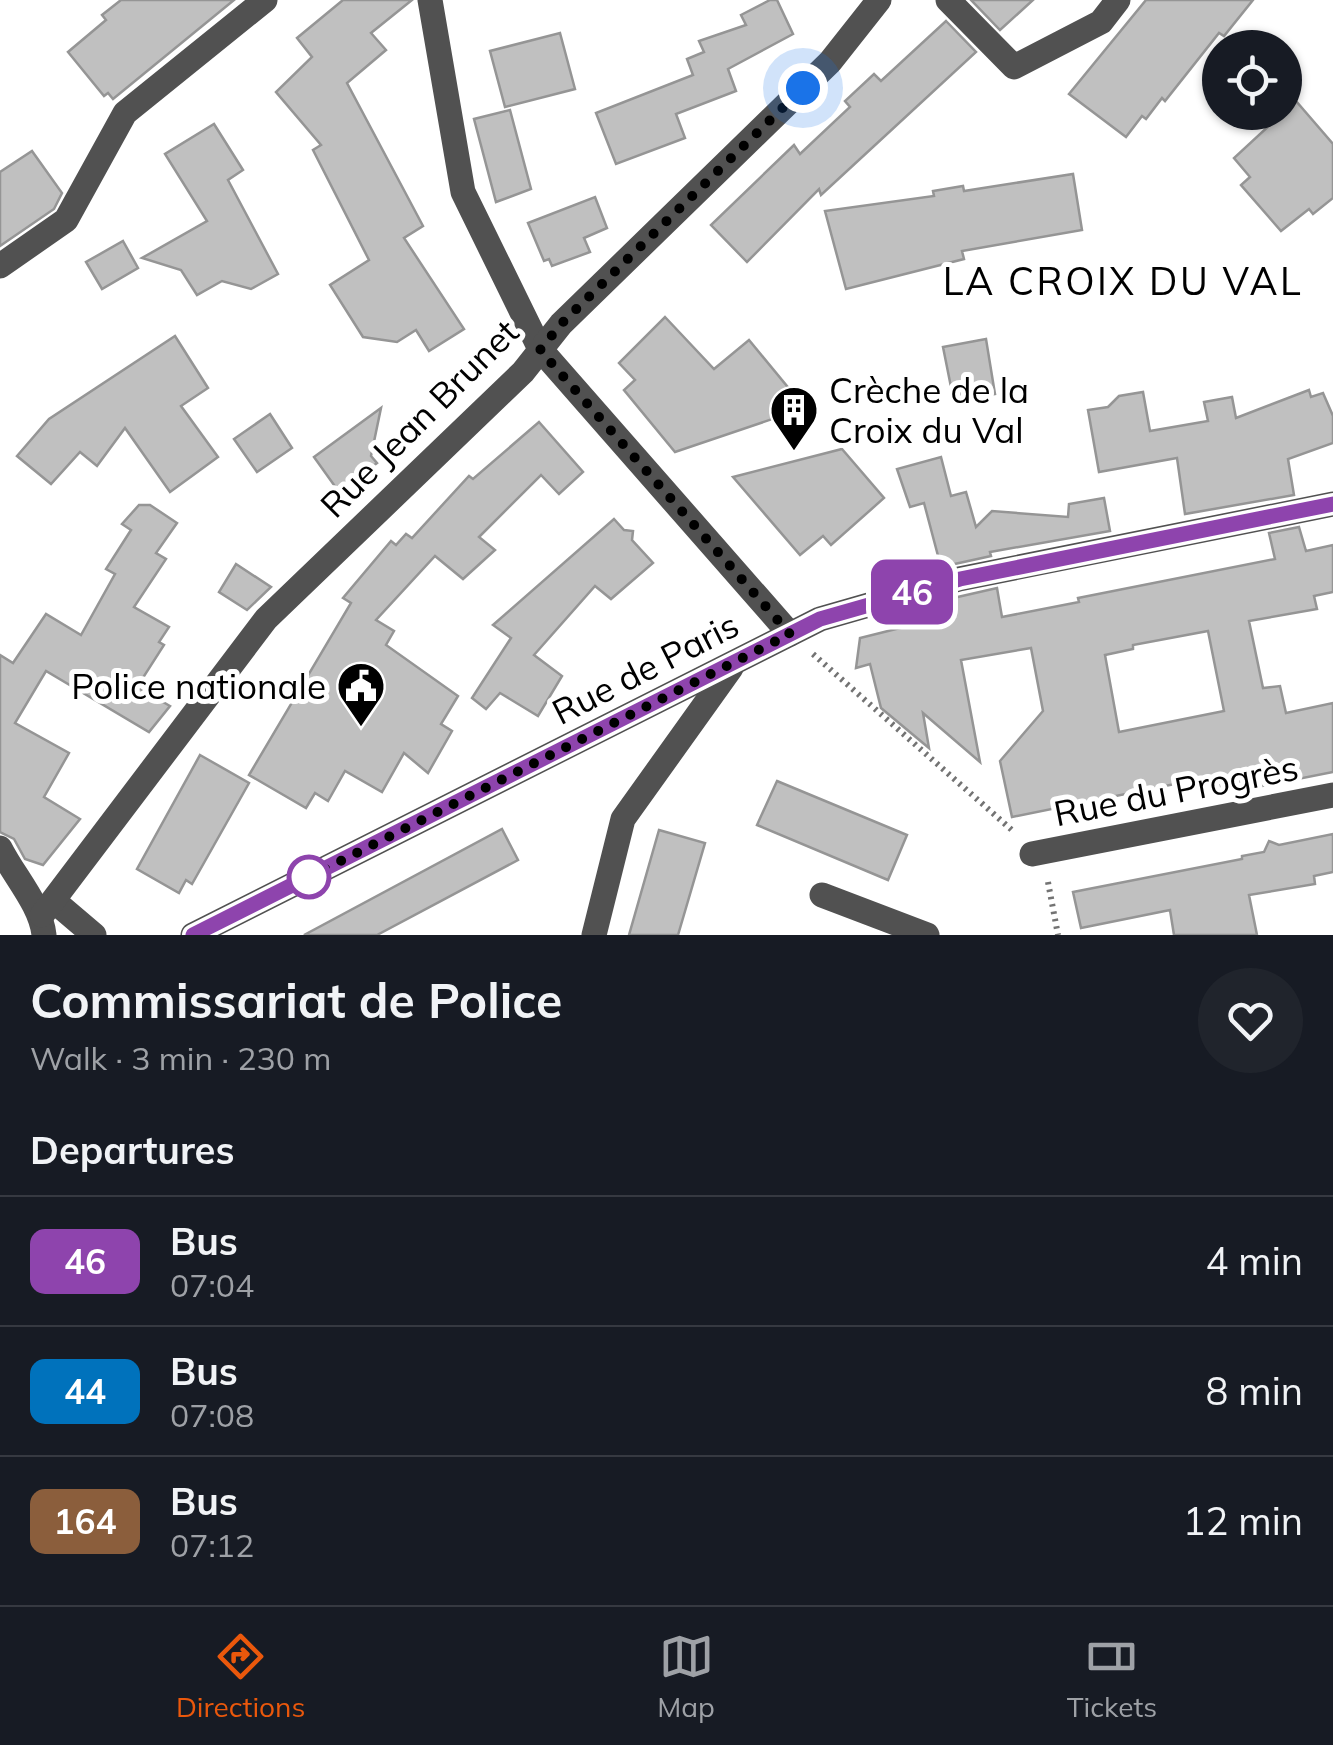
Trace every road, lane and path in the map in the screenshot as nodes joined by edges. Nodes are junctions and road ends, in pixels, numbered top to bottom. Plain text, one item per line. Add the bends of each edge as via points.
1 (265, 0) edge
2 (430, 0) edge
3 (879, 0) edge
4 (948, 0) edge
5 (1118, 0) edge
6 (0, 266) edge
7 (540, 350) junction
8 (1333, 504) edge
9 (790, 634) junction
10 (735, 662) junction
11 (1333, 795) edge
12 (0, 848) edge
13 (1032, 854) junction
14 (822, 895) dead end
15 (47, 917) edge
16 (94, 935) edge
17 (193, 935) edge
18 (594, 935) edge
19 (926, 935) edge
20 (1058, 935) edge

1 - 6 street via 125,112 66,220
2 - 7 street via 463,192
3 - 7 street, Rue Jean Brunet via 830,62
4 - 5 street via 1014,67 1101,22
7 - 9 street
7 - 15 street, Rue Jean Brunet via 266,619
8 - 9 street, Rue de Paris via 960,579 820,619
9 - 10 street, Rue de Paris
9 - 13 path
10 - 17 street, Rue de Paris
10 - 18 street via 623,819
11 - 13 street, Rue du Progrès
12 - 15 street via 27,898
13 - 20 path via 1047,875
14 - 19 street
15 - 16 street

